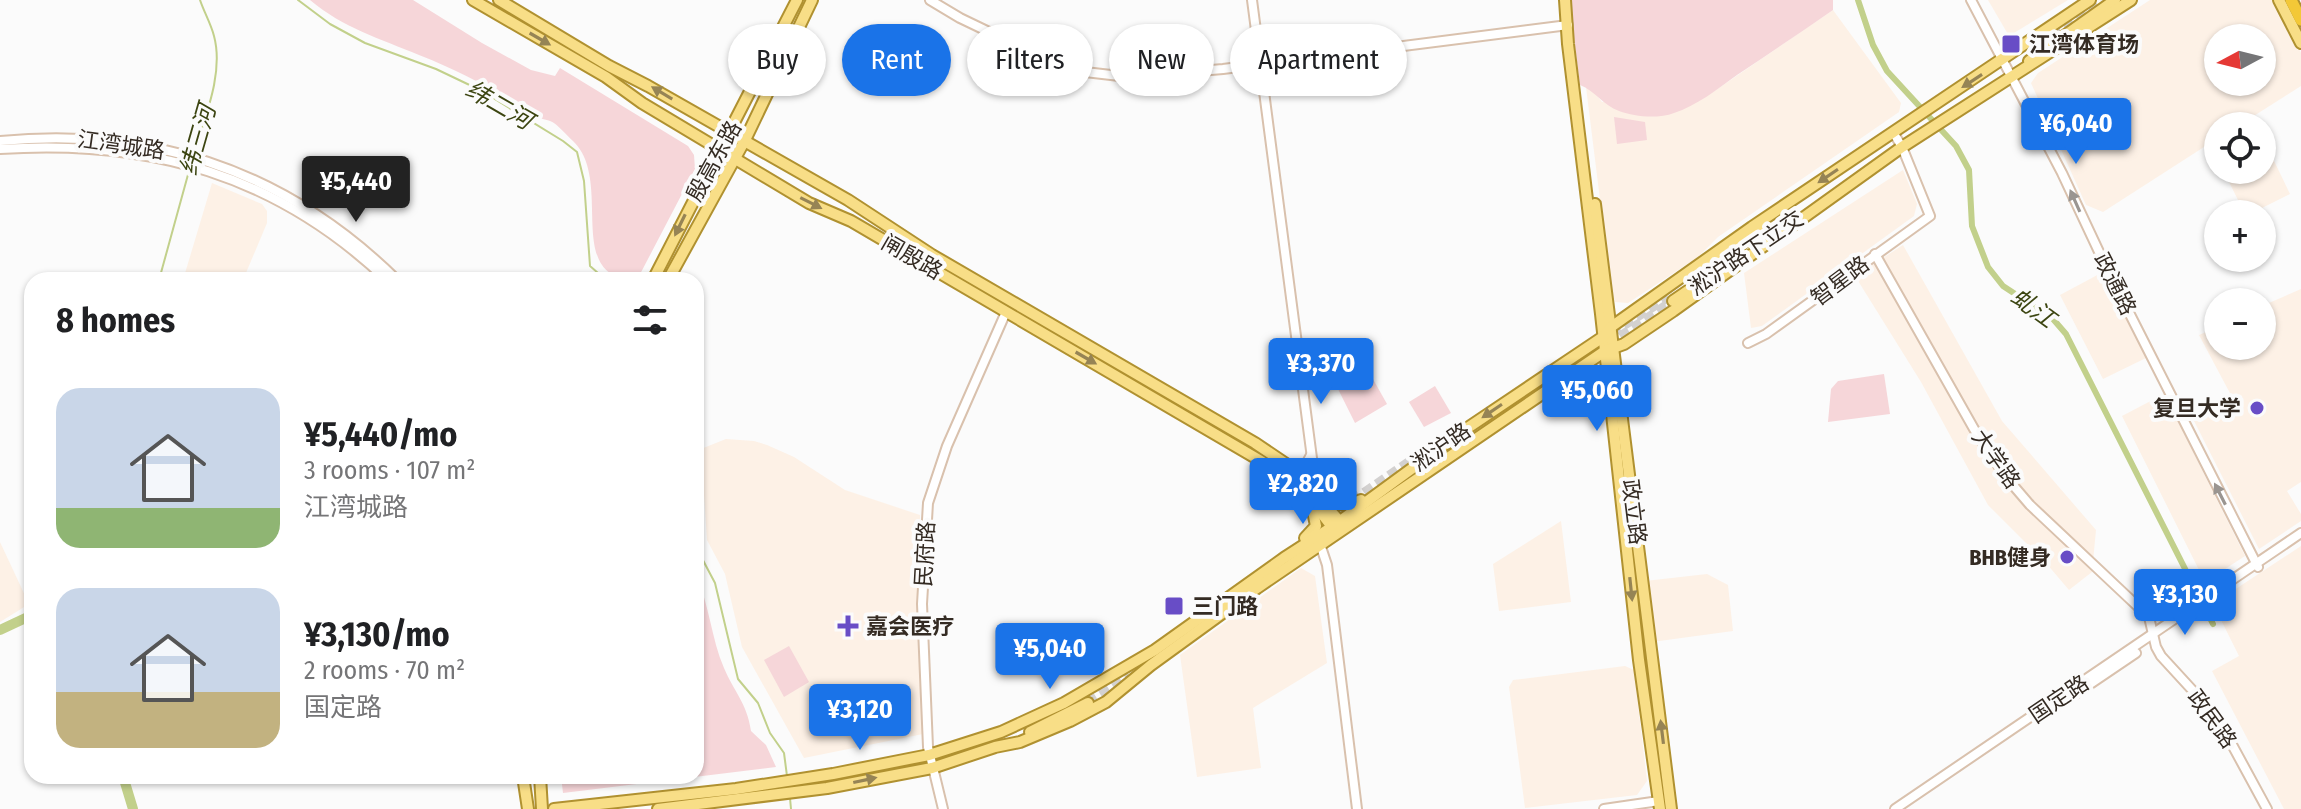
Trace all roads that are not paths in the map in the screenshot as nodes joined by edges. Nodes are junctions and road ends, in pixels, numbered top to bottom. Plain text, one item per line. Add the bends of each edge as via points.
1 (473, 0) edge
2 (499, 0) edge
3 (797, 0) edge
4 (812, 0) edge
5 (930, 0) edge
6 (1252, 0) edge
7 (1565, 0) edge
8 (1971, 0) edge
9 (2090, 0) edge
10 (2115, 0) edge
11 (2131, 0) edge
12 (2279, 0) edge
13 (2291, 0) edge
14 (2301, 20) edge
15 (1255, 24) edge
16 (1568, 25) junction
17 (2301, 43) edge
18 (1407, 45) edge
19 (2002, 61) junction
20 (1230, 67) edge
21 (2011, 77) junction
22 (1263, 96) edge
23 (685, 107) junction
24 (680, 126) junction
25 (729, 132) junction
26 (1893, 132) junction
27 (745, 140) junction
28 (0, 141) edge
29 (1902, 147) junction
30 (0, 149) edge
31 (719, 150) junction
32 (185, 159) junction
33 (735, 159) junction
34 (783, 163) junction
35 (200, 164) junction
36 (774, 181) junction
37 (1820, 204) junction
38 (1778, 211) junction
39 (1875, 254) junction
40 (377, 272) edge
41 (388, 272) edge
42 (657, 272) edge
43 (672, 272) edge
44 (967, 275) junction
45 (966, 289) junction
46 (1006, 312) junction
47 (1050, 325) junction
48 (1611, 327) junction
49 (1603, 337) junction
50 (1054, 339) junction
51 (1748, 343) dead end
52 (1610, 350) junction
53 (1105, 355) junction
54 (1136, 387) junction
55 (1312, 454) junction
56 (1292, 468) junction
57 (1301, 484) junction
58 (1318, 490) junction
59 (1374, 494) junction
60 (1327, 505) junction
61 (1338, 528) junction
62 (2301, 536) edge
63 (1319, 541) junction
64 (1284, 558) junction
65 (2257, 565) junction
66 (2155, 637) junction
67 (985, 738) junction
68 (995, 747) junction
69 (929, 755) junction
70 (932, 768) junction
71 (524, 784) edge
72 (540, 784) edge
73 (1659, 805) edge
74 (528, 809) edge
75 (542, 809) edge
76 (554, 809) edge
77 (658, 809) edge
78 (943, 809) edge
79 (1357, 809) edge
80 (1604, 809) edge
81 (1671, 809) edge
82 (1895, 809) edge
83 (1903, 809) edge
84 (2267, 809) edge

1 -> 24 main road, 闸殷路
23 -> 2 main road, 闸殷路
3 - 25 main road, 殷高东路
4 - 27 main road, 殷高东路
5 - 20 street via 1068,70 1128,77
6 - 15 street
7 - 16 main road, 政立路
8 - 19 street, 政通路
9 - 19 main road, 淞沪路
10 - 21 main road via 2038,52
11 - 21 main road, 淞沪路
12 - 17 main road
13 - 14 highway
16 - 18 street
16 - 48 main road, 政立路
16 - 49 main road, 政立路
19 - 21 street, 政通路
19 -> 26 main road, 淞沪路
21 - 29 main road, 淞沪路
65 -> 21 street, 政通路
22 - 55 street
23 - 24 main road via 700,124
23 - 25 main road, 闸殷路
24 - 31 main road, 闸殷路
25 - 27 main road, 闸殷路
25 - 31 main road, 殷高东路
26 - 29 street
26 -> 38 main road, 淞沪路
27 - 33 main road, 殷高东路
27 - 34 main road, 闸殷路
28 - 32 street, 江湾城路 via 94,139
29 - 37 main road, 淞沪路
29 - 39 street, 智星路 via 1930,216
30 - 32 street, 江湾城路 via 94,147
31 - 33 main road, 闸殷路
31 -> 42 main road, 殷高东路
32 - 35 street, 江湾城路
33 - 36 main road, 闸殷路
33 - 43 main road, 殷高东路
34 - 36 main road via 767,165 767,175
34 - 44 main road, 闸殷路
35 - 40 street, 江湾城路 via 270,195
35 - 41 street, 江湾城路 via 241,173 282,192
36 -> 45 main road, 闸殷路
37 - 38 main road, 淞沪路下立交 via 1672,299
37 - 52 main road, 淞沪路
38 - 48 main road, 淞沪路
39 - 51 street, 智星路
39 - 66 street, 大学路 via 2006,477 2142,609
44 - 45 main road via 974,284
44 - 47 main road, 闸殷路
45 - 46 main road, 闸殷路
46 - 50 main road, 闸殷路
46 - 69 street, 民府路 via 928,503 922,604
47 - 50 main road via 1043,330
47 - 53 main road, 闸殷路
48 - 49 main road, 淞沪路
48 - 52 main road, 政立路
49 - 52 main road, 政立路
49 -> 59 main road, 淞沪路
50 -> 54 main road, 闸殷路
52 - 61 main road, 淞沪路
52 -> 73 main road, 政立路 via 1641,676
81 -> 52 main road, 政立路
53 - 54 main road via 1237,440
53 - 56 main road, 闸殷路
54 - 57 main road, 闸殷路
55 - 56 street via 1305,466
55 - 58 street
56 - 57 main road, 闸殷路
57 - 58 main road
57 - 60 main road, 闸殷路
57 - 61 main road, 闸殷路
57 - 64 main road via 1316,526
58 - 59 main road via 1337,505
58 - 60 street
59 - 61 main road, 淞沪路
60 - 61 main road, 闸殷路
61 - 63 main road, 淞沪路
62 - 65 street, 国定路
63 - 64 main road, 淞沪路
63 - 68 main road, 淞沪路 via 1106,702 1038,736
63 - 79 street via 1327,565
64 - 67 main road, 淞沪路 via 1126,668
65 - 66 street, 国定路
66 - 82 street, 国定路
66 - 83 street, 国定路
66 - 84 street, 政民路 via 2161,656 2217,717
67 - 68 main road via 1086,699
67 - 69 main road, 淞沪路
68 - 70 main road, 淞沪路
69 - 70 street, 民府路
69 - 76 main road, 淞沪路 via 780,782
77 -> 70 main road, 淞沪路 via 799,792
70 - 78 street, 民府路
71 - 74 main road
72 - 75 main road
73 - 80 street

